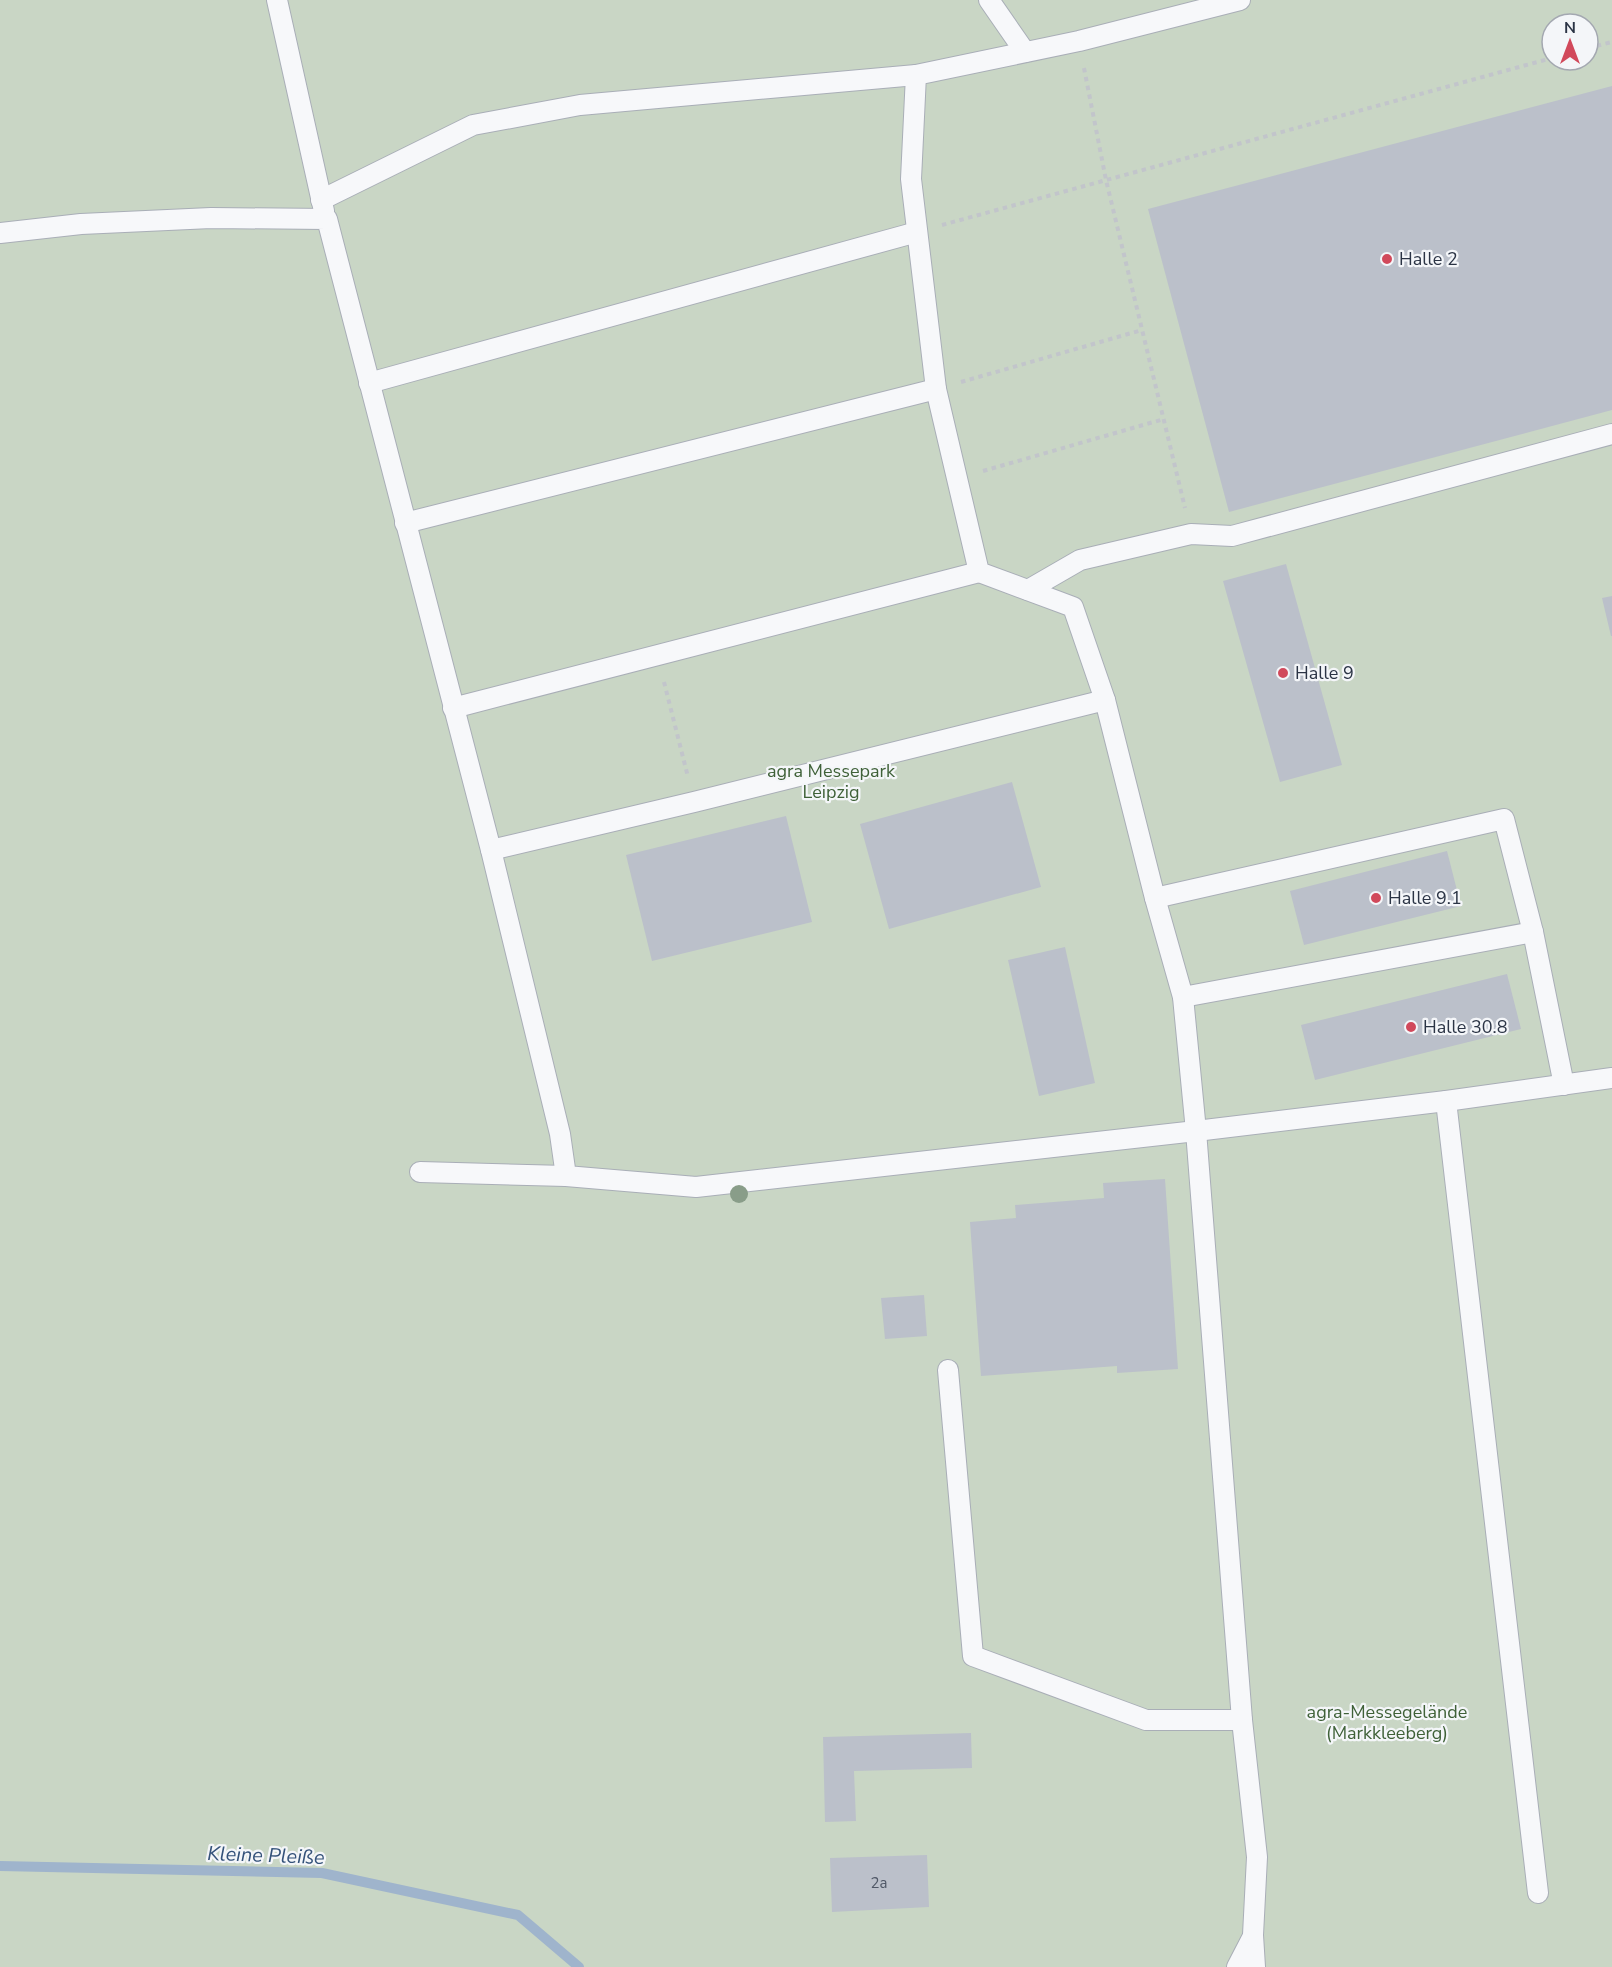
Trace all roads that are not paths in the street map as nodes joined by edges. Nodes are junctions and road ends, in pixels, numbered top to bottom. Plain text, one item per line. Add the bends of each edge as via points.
1 (277, 0) edge
2 (989, 0) edge
3 (1240, 0) edge
4 (1025, 52) junction
5 (916, 75) junction
6 (324, 209) junction
7 (918, 232) junction
8 (0, 233) edge
9 (369, 383) junction
10 (936, 389) junction
11 (1612, 434) edge
12 (405, 523) junction
13 (979, 573) junction
14 (1028, 590) junction
15 (1105, 700) junction
16 (453, 708) junction
17 (490, 850) junction
18 (1155, 898) junction
19 (1533, 932) junction
20 (1183, 998) junction
21 (1612, 1078) edge
22 (1564, 1085) junction
23 (1446, 1101) junction
24 (1196, 1131) junction
25 (420, 1172) dead end
26 (566, 1176) junction
27 (948, 1371) dead end
28 (1242, 1720) junction
29 (1538, 1893) dead end
30 (1253, 1935) junction
31 (1237, 1967) edge
32 (1255, 1967) edge

1 - 6 lane
2 - 4 lane
3 - 4 lane
4 - 5 lane
5 - 6 lane via 580,105 473,125
5 - 7 lane via 911,179
6 - 8 lane
6 - 9 lane
7 - 9 lane
7 - 10 lane
9 - 12 lane
10 - 12 lane
10 - 13 lane
11 - 14 lane via 1232,536 1191,534 1080,560
12 - 16 lane
13 - 14 lane
13 - 16 lane
14 - 15 lane via 1073,607
15 - 17 lane
15 - 18 lane
16 - 17 lane
17 - 26 lane via 560,1134
18 - 19 lane via 1504,819
18 - 20 lane
19 - 20 lane
19 - 22 lane
20 - 24 lane
21 - 22 lane
22 - 23 lane
23 - 24 lane
23 - 29 lane
24 - 26 lane via 696,1187
24 - 28 lane
25 - 26 lane
27 - 28 lane via 973,1656 1146,1720
28 - 30 lane via 1257,1857
30 - 31 lane
30 - 32 lane

